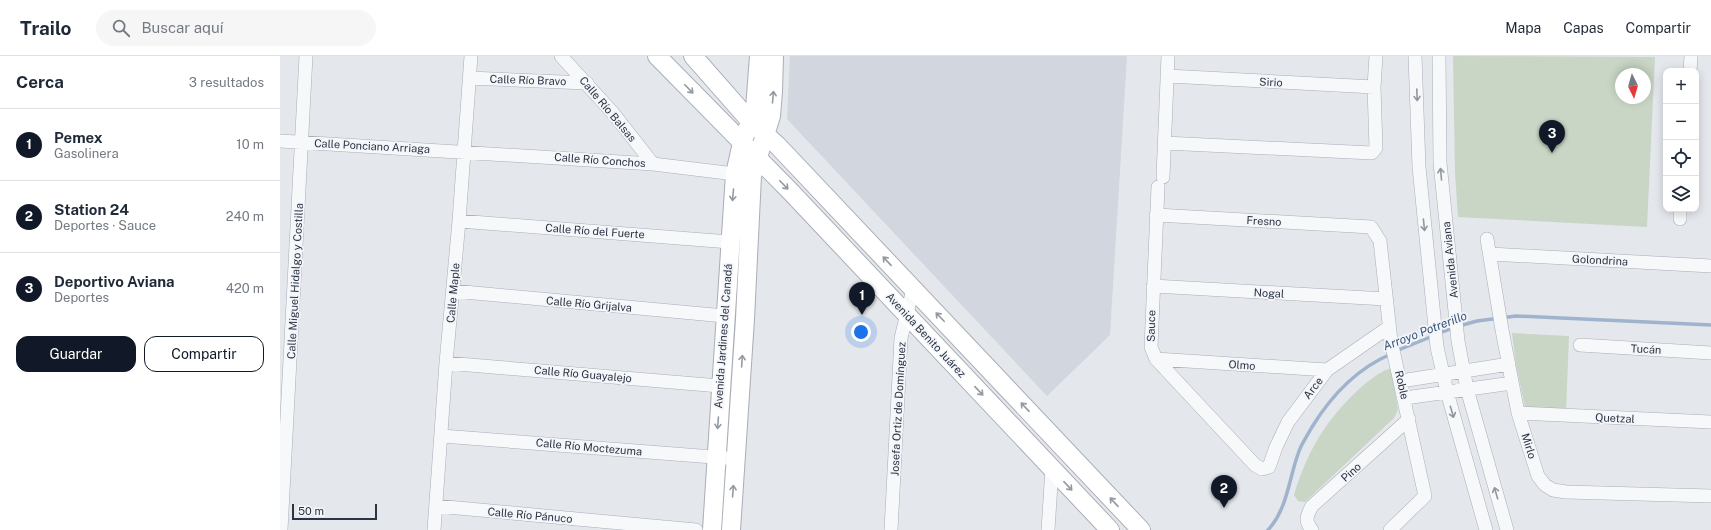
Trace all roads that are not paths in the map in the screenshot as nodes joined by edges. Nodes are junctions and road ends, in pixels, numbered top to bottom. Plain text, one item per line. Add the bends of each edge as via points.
1 (306, 56) edge
2 (471, 56) edge
3 (561, 56) edge
4 (657, 56) edge
5 (693, 56) edge
6 (759, 56) edge
7 (774, 56) edge
8 (1168, 56) edge
9 (1376, 56) edge
10 (1415, 56) edge
11 (1439, 56) edge
12 (1691, 56) edge
13 (1690, 68) edge
14 (1168, 76) junction
15 (469, 78) junction
16 (587, 83) junction
17 (1374, 87) junction
18 (751, 122) junction
19 (765, 136) junction
20 (280, 141) edge
21 (302, 141) junction
22 (742, 143) junction
23 (1165, 143) junction
24 (464, 151) junction
25 (757, 157) junction
26 (653, 164) junction
27 (735, 174) junction
28 (1156, 215) junction
29 (459, 221) junction
30 (1371, 227) joint
31 (1487, 240) dead end
32 (730, 242) junction
33 (1490, 254) junction
34 (1711, 266) edge
35 (1152, 286) junction
36 (913, 289) junction
37 (453, 291) junction
38 (1386, 299) junction
39 (907, 315) junction
40 (725, 316) junction
41 (1389, 327) junction
42 (1580, 345) dead end
43 (1711, 353) edge
44 (1156, 359) junction
45 (446, 363) junction
46 (1509, 364) junction
47 (1327, 370) junction
48 (1463, 371) junction
49 (1443, 374) junction
50 (1401, 381) junction
51 (1512, 383) junction
52 (720, 386) junction
53 (1467, 389) junction
54 (1447, 392) junction
55 (1405, 398) junction
56 (1518, 413) junction
57 (1410, 419) junction
58 (1711, 422) edge
59 (442, 436) junction
60 (715, 457) junction
61 (735, 459) junction
62 (1052, 469) junction
63 (1262, 469) joint
64 (282, 482) edge
65 (1711, 496) edge
66 (436, 506) junction
67 (281, 530) edge
68 (434, 530) edge
69 (696, 530) edge
70 (712, 530) edge
71 (731, 530) edge
72 (892, 530) edge
73 (1048, 530) edge
74 (1110, 530) edge
75 (1141, 530) edge
76 (1312, 530) edge
77 (1390, 530) edge
78 (1486, 530) edge
79 (1507, 530) edge

1 - 21 street, Calle Miguel Hidalgo y Costilla
2 - 15 street, Calle Maple
3 - 16 street, Calle Río Balsas
4 -> 22 street, Avenida Benito Juárez
5 - 18 street, Avenida Benito Juárez
6 - 18 street, Avenida Jardines del Canadá via 755,109
19 -> 7 street, Avenida Jardines del Canadá via 772,104
8 - 14 street, Sauce
9 - 17 street
10 -> 49 street, Avenida Aviana via 1419,167 1437,347
48 -> 11 street, Avenida Aviana via 1440,163
12 - 13 street
14 - 17 street, Sirio
14 - 23 street, Sauce
15 - 16 street, Calle Río Bravo
15 - 24 street, Calle Maple
16 - 26 street, Calle Río Balsas
17 - 23 street via 1376,148 1372,153
18 - 19 street, Avenida Benito Juárez
18 - 22 street, Avenida Jardines del Canadá
19 - 25 street, Avenida Jardines del Canadá
36 -> 19 street, Avenida Benito Juárez via 777,145
20 - 21 street, Calle Ponciano Arriaga
21 - 24 street, Calle Ponciano Arriaga
21 - 64 street, Calle Miguel Hidalgo y Costilla
22 - 25 street, Avenida Benito Juárez
22 - 27 street, Avenida Jardines del Canadá
23 - 28 street, Sauce
24 - 26 street, Calle Río Conchos
24 - 29 street, Calle Maple
25 -> 39 street, Avenida Benito Juárez
61 -> 25 street, Avenida Jardines del Canadá via 752,176
26 - 27 street, Calle Río Conchos
27 -> 32 street, Avenida Jardines del Canadá
28 - 30 street, Fresno
28 - 35 street, Sauce
29 - 32 street, Calle Río del Fuerte
29 - 37 street, Calle Maple
30 - 38 street, Roble via 1380,241
31 - 33 street, Mirlo
32 - 40 street, Avenida Jardines del Canadá
33 - 34 street, Golondrina
33 - 46 street, Mirlo
35 - 38 street, Nogal
35 - 44 street, Sauce via 1150,337
36 - 39 street, Josefa Ortiz de Domínguez
75 -> 36 street, Avenida Benito Juárez
37 - 40 street, Calle Río Grijalva
37 - 45 street, Calle Maple
38 - 41 street, Roble
39 -> 62 street, Avenida Benito Juárez
39 - 72 street, Josefa Ortiz de Domínguez via 901,343
40 - 52 street, Avenida Jardines del Canadá
41 - 47 street, Arce
41 - 50 street, Roble
42 - 43 street, Tucán
44 - 47 street, Olmo
44 - 63 street, Sauce via 1255,465
45 - 52 street, Calle Río Guayalejo
45 - 59 street, Calle Maple
46 - 48 street
46 - 51 street, Mirlo
47 - 63 street, Arce via 1288,422 1269,467
48 - 49 street
48 - 53 street, Avenida Aviana
49 - 50 street
49 - 54 street, Avenida Aviana
50 - 55 street, Roble
51 - 53 street
51 - 56 street, Mirlo
52 -> 60 street, Avenida Jardines del Canadá
53 - 54 street
79 -> 53 street, Avenida Aviana
54 - 55 street
54 -> 78 street, Avenida Aviana
55 - 57 street, Roble
56 - 58 street, Quetzal
56 - 65 street, Mirlo via 1538,476 1545,485 1554,490
57 - 76 street, Pino via 1312,506 1306,517 1307,525
57 - 77 street, Roble via 1426,496
59 - 60 street, Calle Río Moctezuma
59 - 66 street, Calle Maple
60 - 61 street, Calle Río Moctezuma
60 - 70 street, Avenida Jardines del Canadá
71 -> 61 street, Avenida Jardines del Canadá
62 - 73 street
62 -> 74 street, Avenida Benito Juárez
64 - 67 street, Calle Miguel Hidalgo y Costilla
66 - 68 street, Calle Maple
66 - 69 street, Calle Río Pánuco

